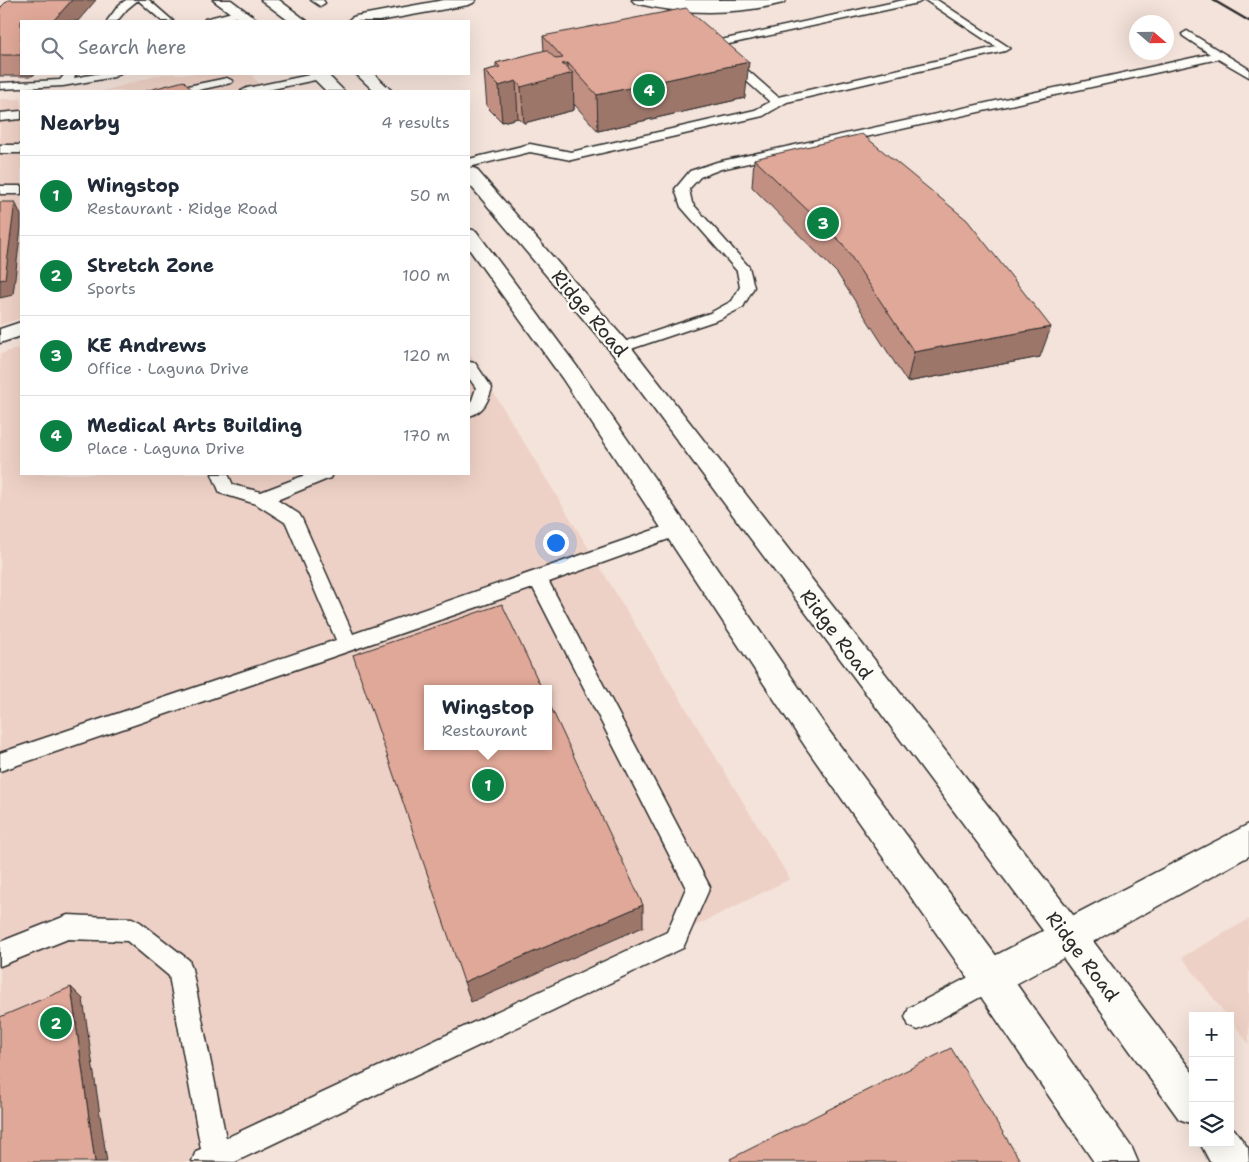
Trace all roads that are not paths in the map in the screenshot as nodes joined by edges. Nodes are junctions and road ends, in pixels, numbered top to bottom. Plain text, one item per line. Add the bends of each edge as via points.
1 (133, 0) edge
2 (144, 0) edge
3 (221, 0) edge
4 (269, 0) edge
5 (468, 0) edge
6 (640, 0) edge
7 (778, 0) edge
8 (918, 0) edge
9 (930, 0) edge
10 (245, 17) edge
11 (113, 20) edge
12 (167, 20) edge
13 (218, 20) edge
14 (298, 20) edge
15 (361, 20) edge
16 (1187, 34) dead end
17 (720, 52) junction
18 (706, 55) edge
19 (1219, 55) junction
20 (1249, 74) edge
21 (70, 75) edge
22 (109, 75) edge
23 (318, 75) edge
24 (365, 75) edge
25 (752, 81) junction
26 (228, 82) edge
27 (63, 84) junction
28 (738, 84) edge
29 (0, 86) edge
30 (184, 90) edge
31 (251, 90) edge
32 (335, 90) edge
33 (383, 90) edge
34 (777, 102) junction
35 (20, 115) edge
36 (0, 117) edge
37 (0, 149) edge
38 (20, 149) edge
39 (470, 163) edge
40 (470, 174) edge
41 (0, 190) edge
42 (20, 190) edge
43 (470, 236) edge
44 (20, 329) edge
45 (0, 336) edge
46 (620, 348) junction
47 (470, 368) edge
48 (470, 410) edge
49 (220, 475) edge
50 (322, 475) edge
51 (262, 499) junction
52 (674, 530) junction
53 (538, 579) junction
54 (347, 643) junction
55 (0, 762) edge
56 (1249, 839) edge
57 (1068, 936) junction
58 (0, 954) edge
59 (990, 978) junction
60 (918, 1017) dead end
61 (1190, 1102) edge
62 (1223, 1147) edge
63 (210, 1159) edge
64 (1118, 1162) edge
65 (1234, 1162) edge

1 - 11 lane
2 - 12 lane
3 - 10 main road
4 - 14 main road
5 - 15 main road
6 - 7 main road via 724,6
8 - 17 lane via 725,42
9 - 34 lane via 1006,48
10 - 13 lane
16 - 19 lane
17 - 18 lane
17 - 25 lane
19 - 20 lane
19 - 46 lane via 717,166 695,174 682,189 686,204 744,270 747,287 738,304 715,316
21 - 27 lane
22 - 27 lane
23 - 31 lane
23 - 32 main road
24 - 33 main road
25 - 28 lane
25 - 34 lane
26 - 30 lane
27 - 29 lane
34 - 39 lane via 759,113 571,156 530,148
35 - 36 lane
37 - 38 lane
40 - 46 main road, Ridge Road
41 - 42 lane
43 - 52 main road via 570,373
44 - 45 main road
46 - 57 main road, Ridge Road
47 - 48 lane via 484,388 479,403
49 - 51 lane via 226,489
50 - 51 lane
51 - 54 lane via 293,519
52 - 53 lane
52 - 59 main road via 818,740
53 - 54 lane
53 - 63 lane via 698,887 674,940
54 - 55 lane
56 - 57 main road
57 - 59 main road
57 - 61 main road, Ridge Road
58 - 63 lane via 68,927 132,930 180,969
59 - 60 lane
59 - 64 main road
62 - 65 main road

